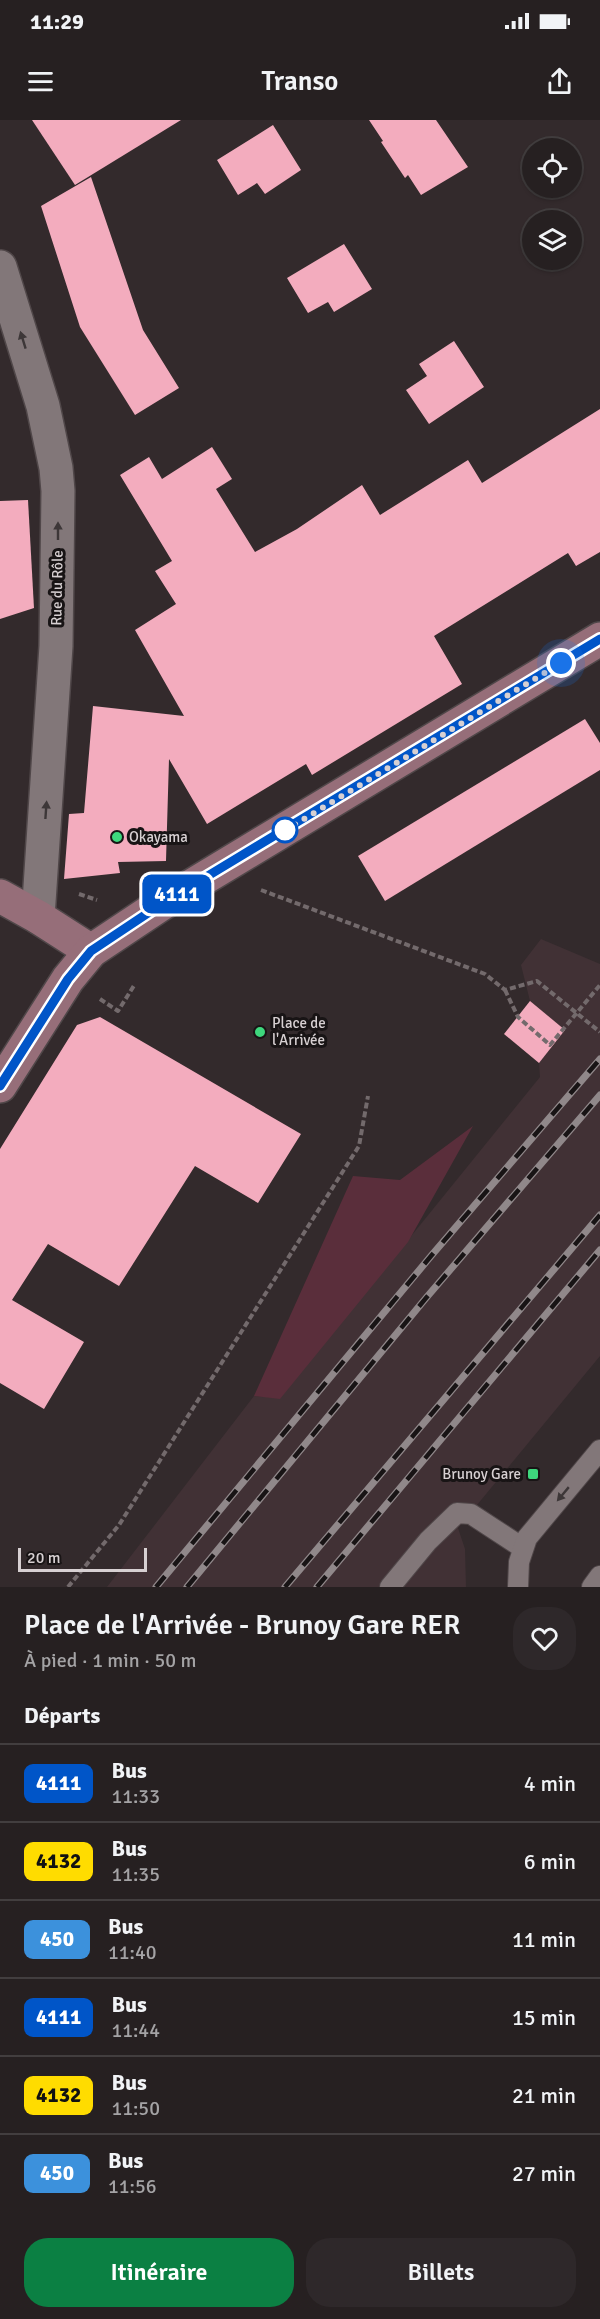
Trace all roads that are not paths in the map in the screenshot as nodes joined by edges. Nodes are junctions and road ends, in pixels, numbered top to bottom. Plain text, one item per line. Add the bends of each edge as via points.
1 (0, 267) edge
2 (600, 639) edge
3 (0, 896) edge
4 (38, 917) junction
5 (91, 951) junction
6 (0, 1086) edge
7 (600, 1450) edge
8 (524, 1548) junction
9 (600, 1576) edge
10 (390, 1587) edge
11 (518, 1587) edge
12 (592, 1587) edge

4 -> 1 street, Rue du Rôle via 56,646 58,491 43,406
2 - 5 street via 163,903
3 - 4 street
4 - 5 street
5 - 6 street via 68,979
7 -> 8 lane via 527,1538
8 - 10 lane via 471,1514 457,1513
8 - 11 lane
9 - 12 lane

